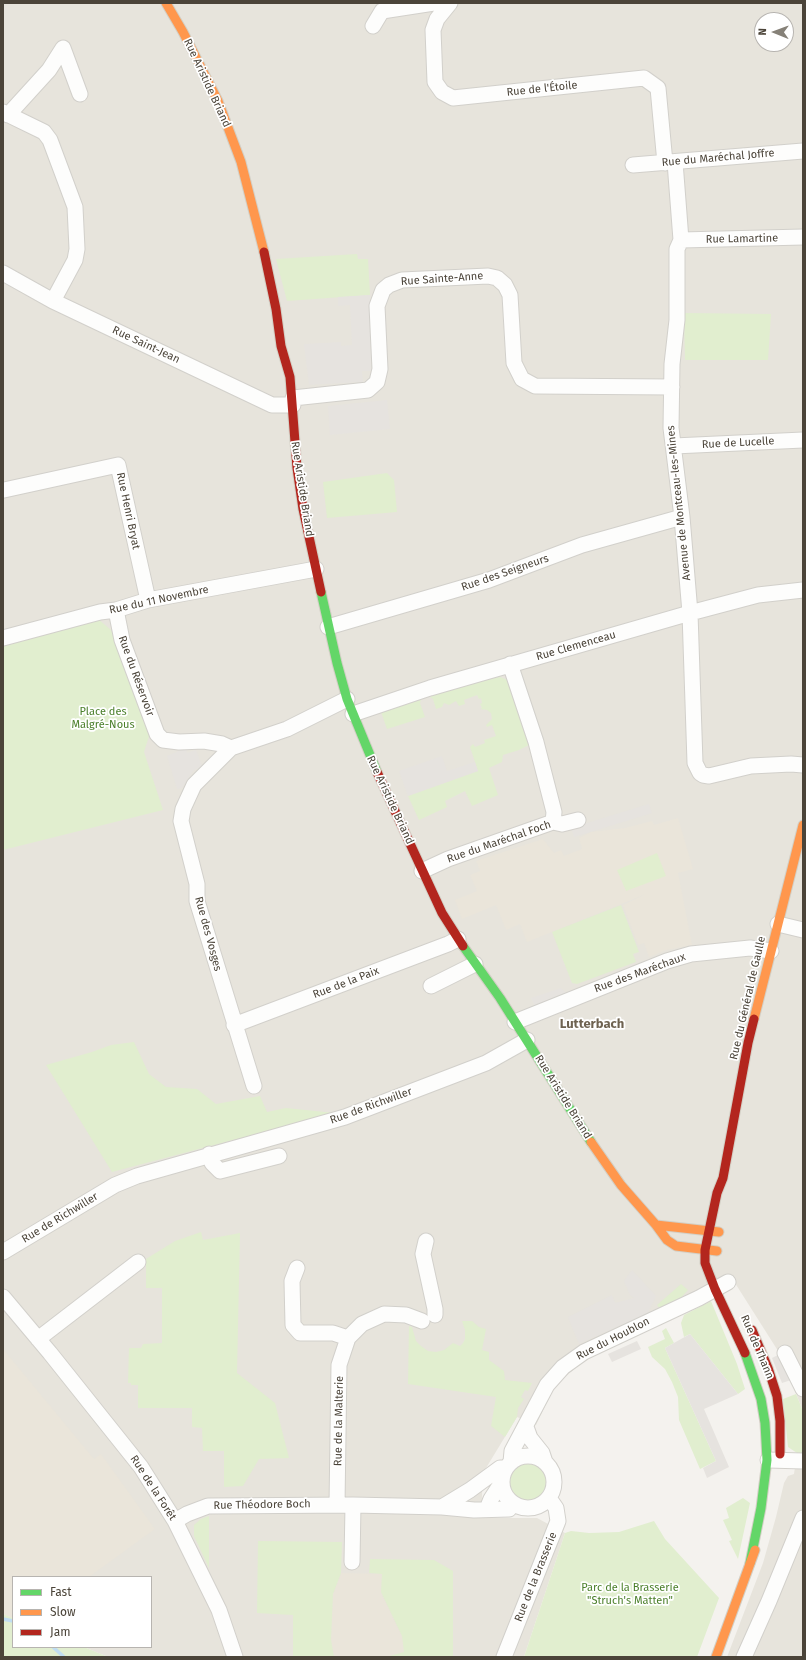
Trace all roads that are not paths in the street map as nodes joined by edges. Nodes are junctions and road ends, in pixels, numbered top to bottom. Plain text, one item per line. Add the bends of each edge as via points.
1 (166, 3) edge
2 (443, 4) edge
3 (373, 26) dead end
4 (49, 70) junction
5 (73, 75) junction
6 (80, 94) dead end
7 (6, 114) edge
8 (803, 151) edge
9 (670, 162) junction
10 (633, 165) dead end
11 (803, 237) edge
12 (682, 240) junction
13 (3, 273) edge
14 (53, 301) junction
15 (672, 387) junction
16 (293, 402) junction
17 (803, 440) edge
18 (674, 446) junction
19 (4, 490) dead end
20 (682, 517) junction
21 (316, 569) junction
22 (803, 590) edge
23 (148, 600) junction
24 (116, 610) junction
25 (690, 613) junction
26 (328, 627) junction
27 (3, 638) edge
28 (510, 664) junction
29 (347, 699) junction
30 (353, 714) junction
31 (231, 748) junction
32 (803, 765) edge
33 (578, 820) dead end
34 (553, 822) junction
35 (803, 825) edge
36 (422, 871) junction
37 (778, 924) junction
38 (803, 930) edge
39 (458, 939) junction
40 (770, 951) junction
41 (475, 964) junction
42 (431, 986) dead end
43 (515, 1022) junction
44 (234, 1025) junction
45 (527, 1040) junction
46 (254, 1086) dead end
47 (209, 1154) junction
48 (279, 1156) dead end
49 (723, 1178) junction
50 (724, 1203) dead end
51 (721, 1221) dead end
52 (656, 1225) junction
53 (709, 1230) junction
54 (426, 1241) dead end
55 (718, 1245) junction
56 (705, 1250) junction
57 (3, 1252) edge
58 (138, 1262) dead end
59 (297, 1268) dead end
60 (724, 1283) junction
61 (3, 1297) edge
62 (748, 1322) dead end
63 (348, 1338) junction
64 (38, 1340) junction
65 (785, 1354) dead end
66 (803, 1389) edge
67 (526, 1427) junction
68 (803, 1461) edge
69 (545, 1462) junction
70 (775, 1463) junction
71 (507, 1471) junction
72 (549, 1498) junction
73 (771, 1500) dead end
74 (513, 1503) junction
75 (337, 1505) junction
76 (353, 1505) junction
77 (442, 1507) junction
78 (487, 1509) junction
79 (803, 1518) edge
80 (175, 1522) junction
81 (352, 1562) dead end
82 (750, 1563) junction
83 (235, 1657) edge
84 (504, 1657) edge
85 (716, 1657) edge
86 (744, 1657) edge

1 - 16 main road, Rue Aristide Briand via 218,101 241,162 263,248
2 - 3 street, Rue de l'Étoile via 382,10
2 - 9 street, Rue de l'Étoile via 433,30 435,82 442,92 453,98 644,78 658,88
4 - 5 street
4 - 5 street via 63,48
4 - 7 street
5 - 6 street
7 - 14 street via 44,132 50,140 75,207 78,249 75,260
8 - 9 street, Rue du Maréchal Joffre
9 - 10 street, Rue du Maréchal Joffre
9 - 12 street, Avenue de Montceau-les-Mines
11 - 12 street, Rue Lamartine
12 - 15 street, Avenue de Montceau-les-Mines via 677,249 677,320
13 - 14 street, Rue Saint-Jean
14 - 16 street, Rue Saint-Jean via 272,405
15 - 16 street, Rue Sainte-Anne via 535,386 522,379 514,363 510,295 505,285 497,278 488,276 402,280 389,286 383,290 377,306 380,369 377,382 368,390
15 - 18 street, Avenue de Montceau-les-Mines via 671,428
16 - 21 main road, Rue Aristide Briand via 297,468
17 - 18 street, Rue de Lucelle
18 - 20 street, Avenue de Montceau-les-Mines
19 - 23 street, Rue Henri Bryat via 118,465
20 - 25 street, Avenue de Montceau-les-Mines
20 - 26 street, Rue des Seigneurs via 582,545 489,580
21 - 23 street, Rue du 11 Novembre
21 - 26 main road, Rue Aristide Briand
22 - 25 street, Rue Clemenceau via 758,595
23 - 24 street, Rue du 11 Novembre
24 - 27 street, Rue du 11 Novembre
24 - 31 street, Rue du Réservoir via 122,640 157,734 163,740 204,741
25 - 28 street, Rue Clemenceau
25 - 32 street, Avenue de Montceau-les-Mines via 695,763 700,773 709,776 751,766
26 - 29 main road, Rue Aristide Briand
28 - 30 street, Rue Clemenceau
28 - 34 street via 536,742 554,812
29 - 30 main road, Rue Aristide Briand
29 - 31 street via 287,729
30 - 36 main road, Rue Aristide Briand
31 - 44 street, Rue des Vosges via 194,785 183,809 181,821 197,884 197,901
33 - 34 street, Rue du Maréchal Foch via 562,824
34 - 36 street, Rue du Maréchal Foch via 448,859
35 - 37 main road, Rue du Général de Gaulle
36 - 39 main road, Rue Aristide Briand
37 - 38 street
37 - 40 main road, Rue du Général de Gaulle
39 - 41 main road, Rue Aristide Briand
39 - 44 street, Rue de la Paix
40 - 43 street, Rue des Maréchaux via 750,948 691,954 667,961
40 - 49 main road, Rue du Général de Gaulle via 748,1043
41 - 42 street
41 - 43 main road, Rue Aristide Briand
43 - 45 main road, Rue Aristide Briand
44 - 46 street, Rue des Vosges
45 - 47 street, Rue de Richwiller via 486,1063 345,1117
45 - 52 main road, Rue Aristide Briand via 579,1125 621,1185
47 - 48 street via 212,1163 220,1170
47 - 57 street, Rue de Richwiller via 115,1185
49 - 50 main road, Rue du Général de Gaulle via 726,1191
49 - 53 main road, Rue du Général de Gaulle
51 - 55 main road
52 - 53 main road
52 - 56 main road, Rue Aristide Briand via 667,1240 676,1246
53 - 55 main road
53 - 56 main road, Rue du Général de Gaulle
54 - 63 street, Rue de la Malterie via 422,1254 435,1309 428,1318 384,1314 362,1324
55 - 56 main road, Rue Aristide Briand
56 - 60 main road, Rue de Thann via 705,1263
58 - 64 street
59 - 63 street via 292,1281 293,1325 300,1333 333,1333
60 - 67 street, Rue du Houblon via 584,1352 563,1366 547,1385
60 - 70 main road, Rue de Thann via 755,1379
61 - 64 street, Rue de la Forêt
62 - 70 main road, Rue de Thann via 777,1396 780,1421
63 - 75 street, Rue de la Malterie via 339,1365
64 - 80 street, Rue de la Forêt via 141,1467
65 - 66 street
67 - 69 street
67 - 71 street, Rue du Houblon via 512,1451
68 - 70 street
69 - 71 street via 539,1458 524,1456
69 - 72 street via 554,1475 553,1491
70 - 82 main road, Rue de Thann via 761,1508
71 - 74 street via 505,1494
71 - 77 street via 500,1468
71 - 78 street
72 - 74 street via 528,1508
72 - 84 street, Rue de la Brasserie via 556,1508 558,1521
73 - 82 main road, Rue de Thann
74 - 78 street, Rue Théodore Boch via 509,1509
75 - 76 street, Rue Théodore Boch
75 - 80 street, Rue Théodore Boch via 208,1506
76 - 77 street, Rue Théodore Boch
76 - 81 street
77 - 78 street, Rue Théodore Boch
79 - 86 street
80 - 83 street, Rue de la Forêt via 219,1610
82 - 85 main road, Rue de Thann

